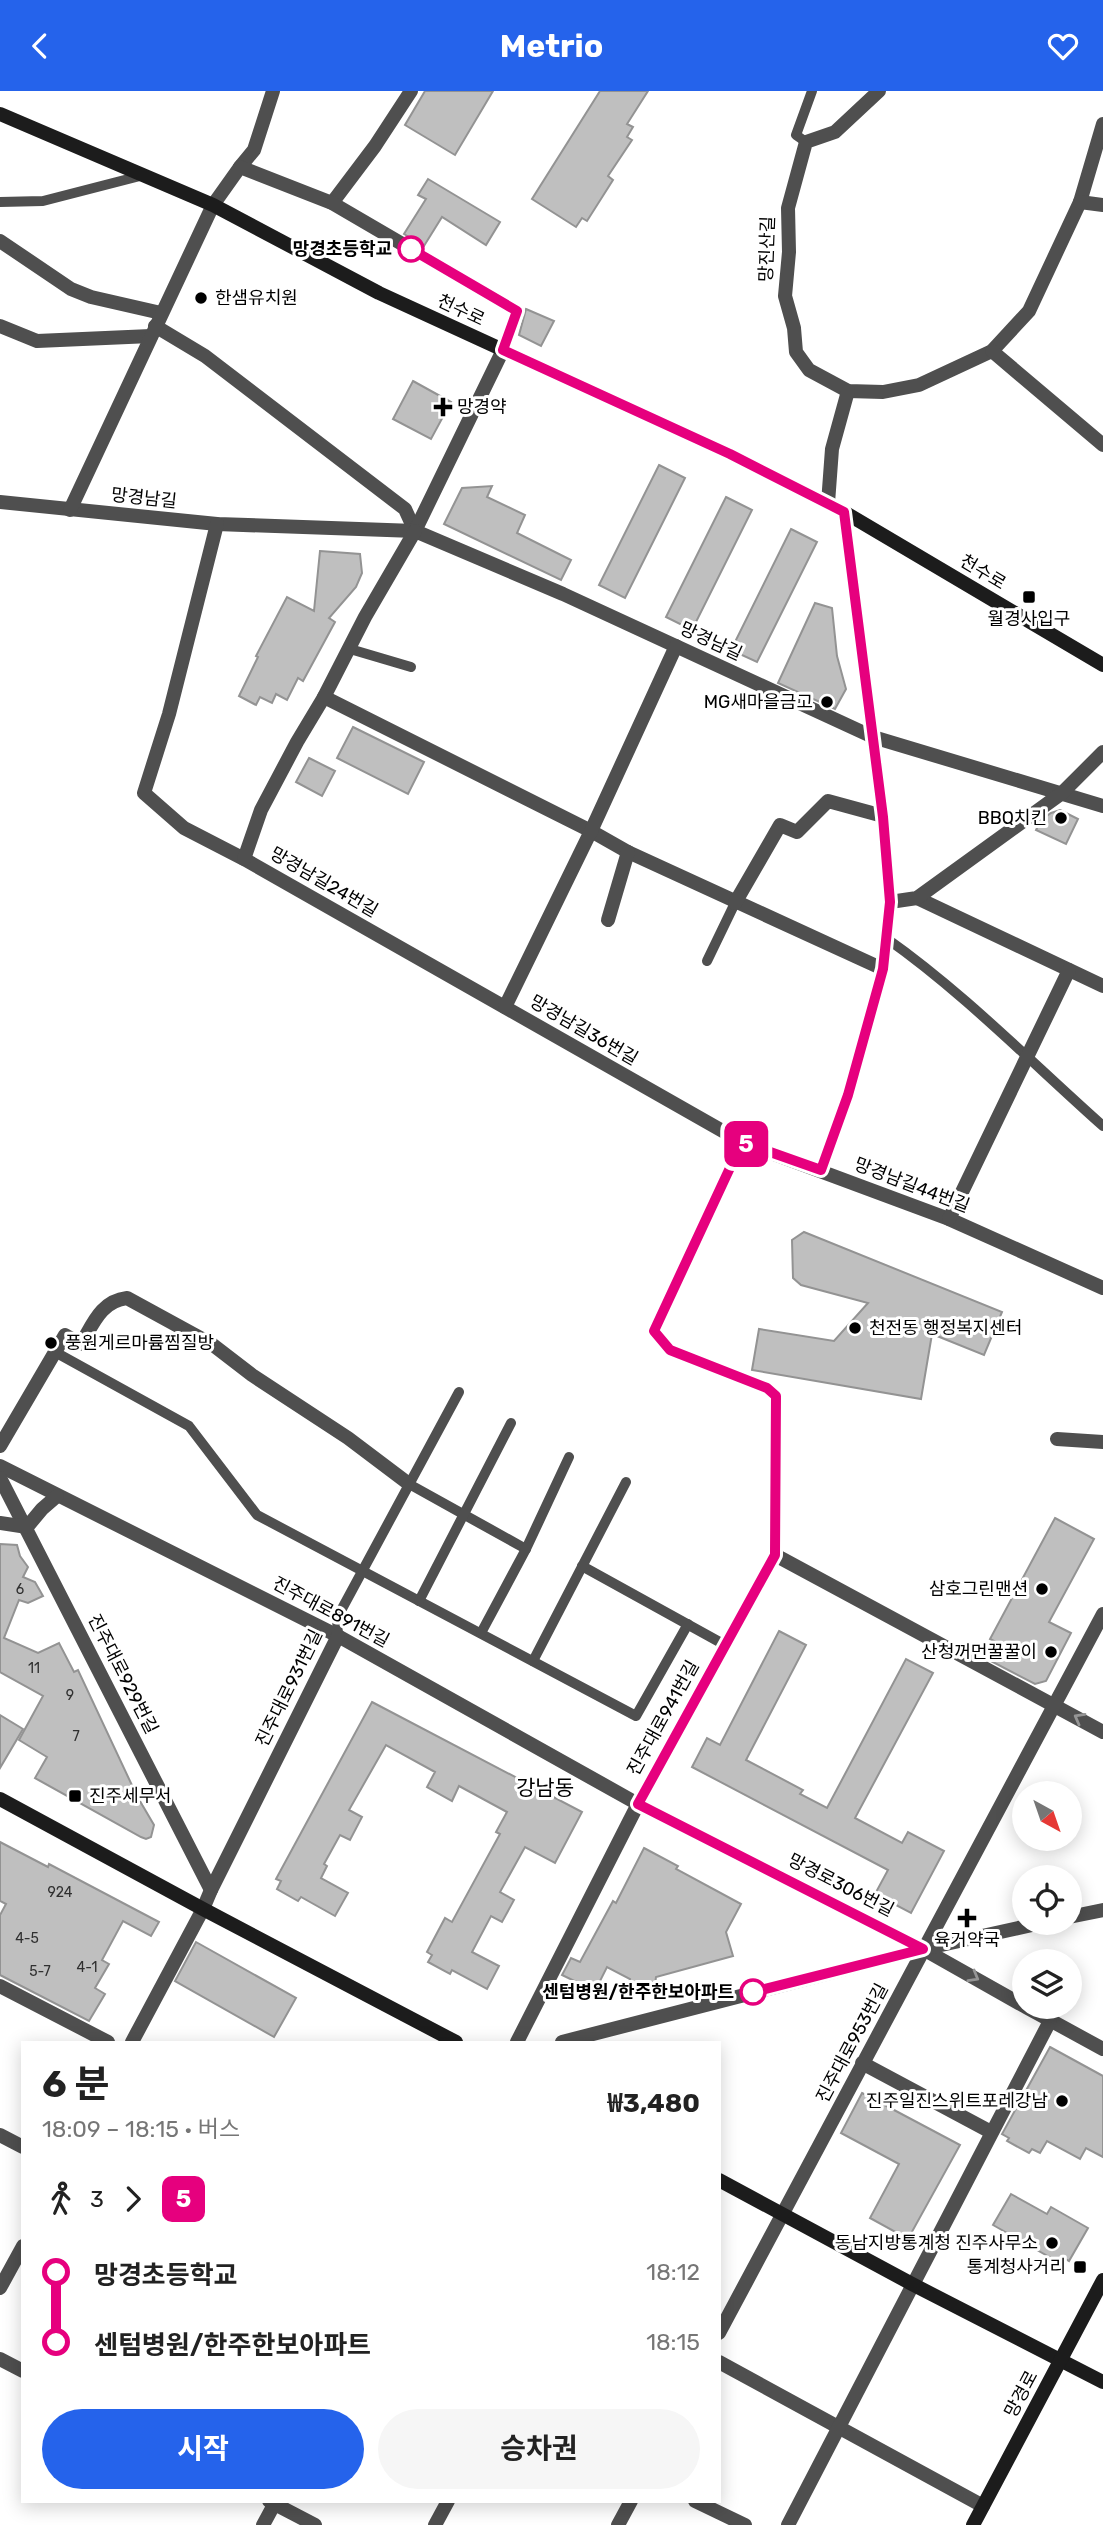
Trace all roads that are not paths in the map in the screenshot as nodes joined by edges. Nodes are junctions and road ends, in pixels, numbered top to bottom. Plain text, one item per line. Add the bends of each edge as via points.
1 (272, 91) edge
2 (411, 91) edge
3 (812, 91) edge
4 (879, 91) edge
5 (0, 114) edge
6 (1103, 124) edge
7 (806, 142) junction
8 (240, 167) junction
9 (140, 176) junction
10 (0, 202) edge
11 (1080, 202) junction
12 (332, 203) junction
13 (213, 205) junction
14 (1103, 205) edge
15 (0, 240) edge
16 (156, 325) junction
17 (0, 326) edge
18 (503, 350) junction
19 (992, 351) junction
20 (848, 391) junction
21 (1100, 436) edge
22 (0, 502) edge
23 (828, 503) junction
24 (70, 510) junction
25 (844, 512) junction
26 (217, 524) junction
27 (415, 531) junction
28 (676, 646) junction
29 (349, 649) junction
30 (1103, 665) edge
31 (411, 667) dead end
32 (324, 697) junction
33 (873, 737) junction
34 (1103, 752) edge
35 (1062, 793) junction
36 (1103, 806) edge
37 (883, 817) junction
38 (592, 831) junction
39 (628, 852) junction
40 (244, 859) junction
41 (917, 898) junction
42 (890, 902) junction
43 (735, 903) junction
44 (608, 920) dead end
45 (886, 938) junction
46 (707, 961) dead end
47 (883, 969) junction
48 (1069, 970) junction
49 (1103, 986) edge
50 (505, 1007) junction
51 (1026, 1058) junction
52 (1103, 1126) edge
53 (742, 1142) junction
54 (821, 1170) junction
55 (949, 1219) junction
56 (1103, 1288) edge
57 (55, 1352) junction
58 (459, 1392) dead end
59 (511, 1423) dead end
60 (1057, 1439) dead end
61 (1103, 1442) edge
62 (0, 1446) edge
63 (569, 1457) dead end
64 (0, 1466) edge
65 (0, 1478) edge
66 (626, 1482) dead end
67 (409, 1484) junction
68 (57, 1496) junction
69 (463, 1514) junction
70 (0, 1523) edge
71 (27, 1527) junction
72 (526, 1549) junction
73 (775, 1555) junction
74 (582, 1566) junction
75 (363, 1570) junction
76 (419, 1601) junction
77 (1103, 1614) edge
78 (688, 1624) junction
79 (481, 1633) junction
80 (338, 1636) junction
81 (725, 1645) junction
82 (533, 1661) junction
83 (1056, 1705) junction
84 (1103, 1731) edge
85 (0, 1799) edge
86 (638, 1804) junction
87 (211, 1890) junction
88 (203, 1909) junction
89 (1103, 1910) edge
90 (1082, 1914) edge
91 (1012, 1929) edge
92 (923, 1949) junction
93 (0, 1986) edge
94 (1012, 2000) edge
95 (1046, 2019) edge
96 (1050, 2021) junction
97 (106, 2041) edge
98 (133, 2041) edge
99 (454, 2041) edge
100 (518, 2041) edge
101 (566, 2041) edge
102 (1103, 2049) edge
103 (862, 2063) junction
104 (992, 2132) junction
105 (0, 2135) edge
106 (21, 2146) edge
107 (721, 2182) edge
108 (782, 2214) junction
109 (21, 2250) edge
110 (1103, 2280) edge
111 (912, 2284) junction
112 (0, 2288) edge
113 (721, 2329) edge
114 (0, 2359) edge
115 (1061, 2360) junction
116 (721, 2363) edge
117 (21, 2370) edge
118 (1103, 2382) edge
119 (839, 2426) junction
120 (273, 2503) edge
121 (275, 2503) edge
122 (447, 2503) edge
123 (630, 2503) edge
124 (699, 2503) edge
125 (983, 2506) junction
126 (263, 2525) edge
127 (315, 2525) edge
128 (435, 2525) edge
129 (618, 2525) edge
130 (745, 2525) edge
131 (788, 2525) edge
132 (973, 2525) edge

1 - 8 street via 254,150
2 - 12 street
3 - 7 lane via 796,135
4 - 7 street via 835,132
5 - 9 street, 천수로
6 - 11 street
7 - 20 street, 망진산길 via 788,208 785,296 796,352 809,370
8 - 12 street
8 - 13 street
9 - 10 lane via 43,201
9 - 13 street, 천수로
11 - 14 street
11 - 19 street via 1029,311
12 - 18 street via 517,311
13 - 16 street
13 - 18 street, 천수로 via 379,293
15 - 16 street via 72,289
16 - 17 street via 37,341
16 - 24 street
16 - 27 street via 205,356 405,509
18 - 23 street, 천수로
18 - 27 street
19 - 20 street via 919,385 883,392
19 - 21 street
20 - 23 street via 832,449
22 - 24 street, 망경남길
23 - 25 street, 천수로
24 - 26 street, 망경남길
25 - 30 street, 천수로
25 - 33 street
26 - 27 street, 망경남길
26 - 40 street via 145,793 184,828
27 - 28 street, 망경남길
27 - 29 street, 망경남길24번길
28 - 33 street, 망경남길
28 - 38 street, 망경남길36번길
29 - 31 lane
29 - 32 street, 망경남길24번길
32 - 38 street
32 - 40 street, 망경남길24번길 via 261,810
33 - 35 street, 망경남길
33 - 37 street
34 - 35 street
35 - 36 street, 망경남길
35 - 41 street
37 - 42 street
37 - 43 street via 828,801 797,832 780,825
38 - 39 street
38 - 50 street, 망경남길36번길
39 - 43 street
39 - 44 street
40 - 50 street, 망경남길24번길
41 - 42 street
41 - 48 street
42 - 45 street
43 - 46 lane
43 - 47 street
45 - 47 street
45 - 51 lane via 942,980
47 - 54 street via 848,1095
48 - 49 street
48 - 51 street
50 - 53 street, 망경남길36번길
51 - 52 lane
51 - 55 street
53 - 54 street, 망경남길36번길
53 - 73 street, 진주대로941번길 via 654,1331 670,1350 767,1388 776,1396
54 - 55 street, 망경남길44번길
55 - 56 street, 망경남길44번길
57 - 62 street
57 - 67 street via 65,1335 81,1344 99,1313 113,1299 127,1297 213,1345
57 - 75 lane via 189,1426 257,1515
58 - 67 lane, 진주대로931번길
59 - 69 lane
60 - 61 street
63 - 72 lane
64 - 68 street, 진주대로891번길
65 - 71 street, 진주대로929번길
66 - 74 lane
67 - 69 lane
67 - 75 lane, 진주대로931번길
68 - 71 street
68 - 80 street, 진주대로891번길
69 - 72 lane
69 - 76 lane
70 - 71 street
71 - 87 street, 진주대로929번길
72 - 79 lane
73 - 81 street, 진주대로941번길
73 - 83 street
74 - 78 lane
74 - 82 lane
75 - 76 lane
75 - 80 lane, 진주대로931번길 via 337,1618
76 - 79 lane
77 - 83 street, 진주대로953번길
78 - 81 lane
78 - 82 lane via 636,1716
79 - 82 lane
80 - 86 street, 진주대로891번길
80 - 87 street, 진주대로931번길
81 - 86 street, 진주대로941번길
84 -> 83 street
83 - 92 street, 진주대로953번길
85 - 88 street
86 - 92 street, 망경로306번길
86 - 100 street, 진주대로941번길
87 - 88 street, 진주대로931번길
88 - 98 street, 진주대로931번길
88 - 99 street
89 - 90 street
91 - 92 street
92 -> 94 street, 망경로306번길
92 - 101 street
92 - 103 street, 진주대로953번길
93 - 97 street
95 - 96 street, 망경로306번길
96 - 102 street, 망경로306번길
96 - 104 street
103 - 104 street
103 - 108 street, 진주대로953번길
104 - 111 street
105 - 106 street
107 - 108 street
108 - 111 street
108 - 113 street, 진주대로953번길
109 - 112 street
110 - 115 street, 망경로
111 - 115 street
111 - 119 street
114 - 117 street
115 - 118 street
115 - 125 street, 망경로
116 - 119 street
119 - 125 street
119 - 131 street
120 - 126 street
121 - 127 street
122 - 128 street
123 - 129 street
124 - 130 street
125 - 132 street, 망경로

